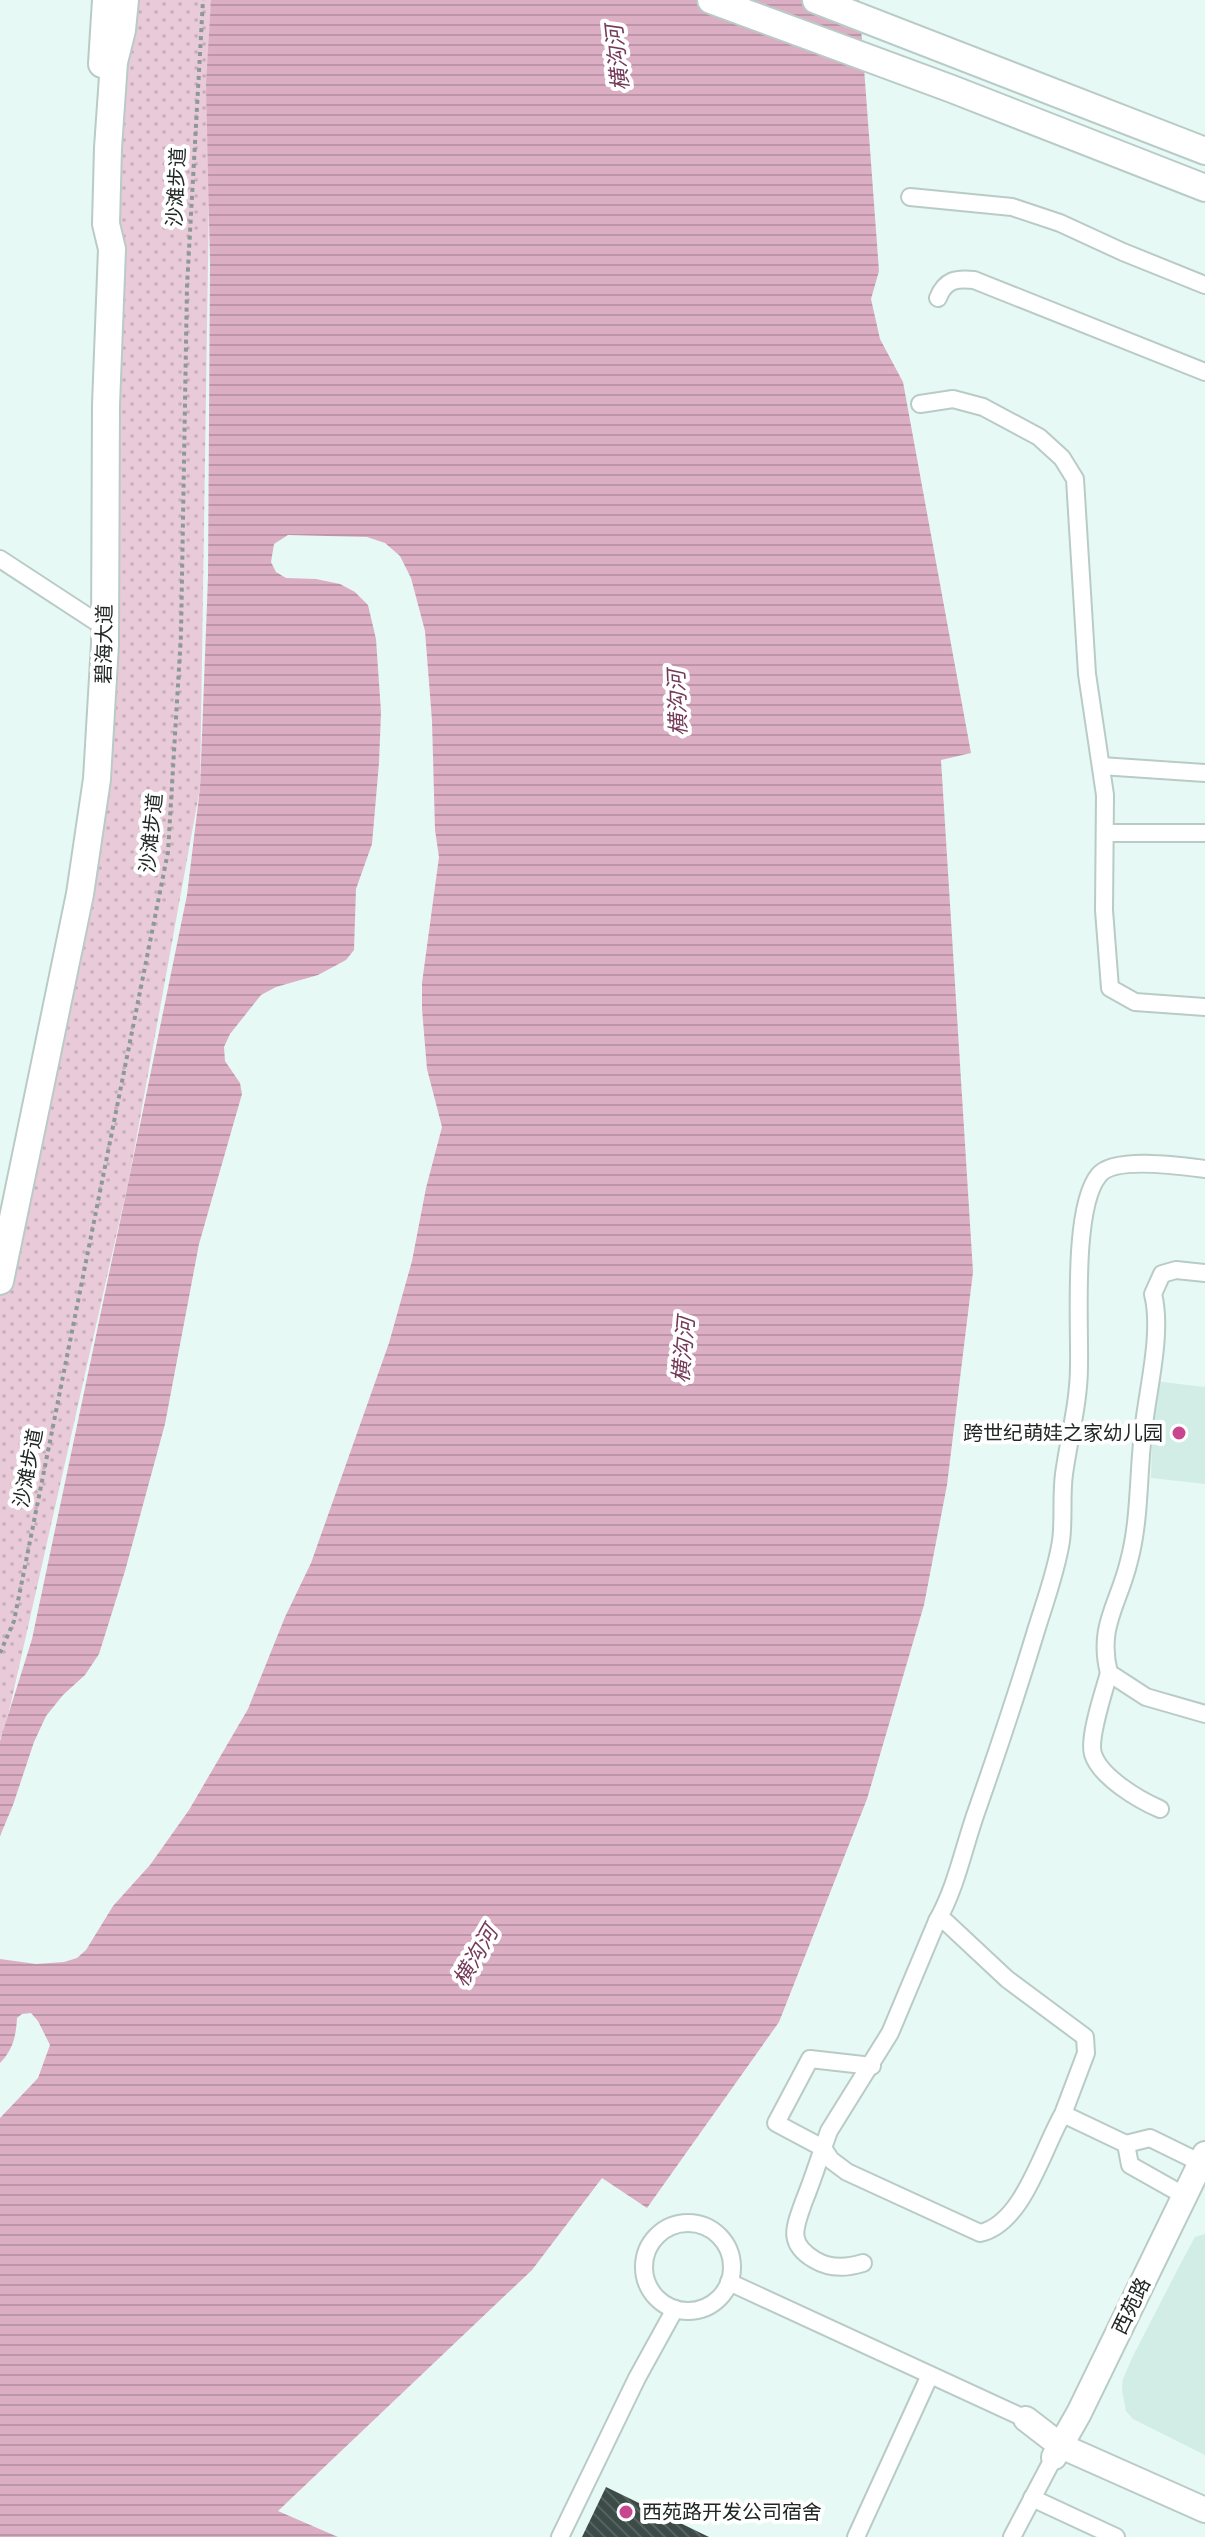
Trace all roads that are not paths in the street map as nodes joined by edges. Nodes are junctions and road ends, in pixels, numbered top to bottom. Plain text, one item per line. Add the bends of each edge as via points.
1 (711, 0) edge
2 (816, 0) edge
3 (106, 3) edge
4 (1205, 151) edge
5 (1205, 188) edge
6 (910, 197) dead end
7 (1205, 285) edge
8 (938, 298) dead end
9 (1205, 372) edge
10 (920, 404) dead end
11 (0, 559) edge
12 (99, 624) junction
13 (1101, 766) junction
14 (1205, 773) edge
15 (1105, 833) junction
16 (1205, 833) edge
17 (1205, 1007) edge
18 (1205, 1169) edge
19 (0, 1229) edge
20 (1205, 1273) edge
21 (0, 1281) edge
22 (1109, 1673) junction
23 (1205, 1714) edge
24 (1160, 1809) dead end
25 (937, 1921) junction
26 (872, 2066) junction
27 (1063, 2114) junction
28 (1126, 2144) junction
29 (823, 2148) junction
30 (1203, 2159) edge
31 (1185, 2196) junction
32 (863, 2263) dead end
33 (729, 2282) junction
34 (675, 2309) junction
35 (930, 2375) junction
36 (1026, 2419) joint
37 (1061, 2445) junction
38 (1205, 2495) edge
39 (1032, 2498) junction
40 (1205, 2510) edge
41 (560, 2537) edge
42 (856, 2537) edge
43 (1012, 2537) edge
44 (1116, 2537) edge

1 - 5 main road
2 - 4 main road
3 - 12 main road, 碧海大道 via 97,176
6 - 7 street via 1012,207
8 - 9 street via 943,287 958,278 974,280
10 - 13 street via 953,399 983,407 1039,437 1075,479 1087,674
11 - 12 street
12 - 19 main road, 碧海大道 via 80,833
12 - 21 main road, 碧海大道 via 102,726 90,833
13 - 14 street
13 - 15 street
15 - 16 street
15 - 17 street via 1110,988 1135,1002
18 - 25 street via 1112,1166 1099,1175 1087,1200 1078,1278 1079,1379 1064,1473 1061,1540 1010,1719
20 - 22 street via 1162,1274 1153,1294 1158,1315 1137,1512 1129,1563 1104,1641
22 - 23 street via 1146,1697
22 - 24 street via 1092,1751 1126,1791
25 - 26 street
25 - 27 street via 946,1922 1007,1979 1085,2037 1086,2053
26 - 29 street
26 - 29 street via 810,2059 776,2123
27 - 28 street
27 - 29 street via 1016,2210 980,2233 847,2172
28 - 30 street via 1150,2138
28 - 31 street via 1130,2165
29 - 32 street via 796,2221 796,2241 827,2265
30 - 31 main road, 西苑路
31 - 37 main road, 西苑路
33 - 34 street via 714,2302 689,2311
33 - 34 street via 729,2252 712,2230 698,2224 668,2227 647,2249 645,2278 651,2292
33 - 35 street
34 - 41 street
35 - 36 street
35 - 42 street
36 - 37 main road
37 - 38 main road
37 - 39 street
37 - 40 main road
39 - 43 street
39 - 44 street

